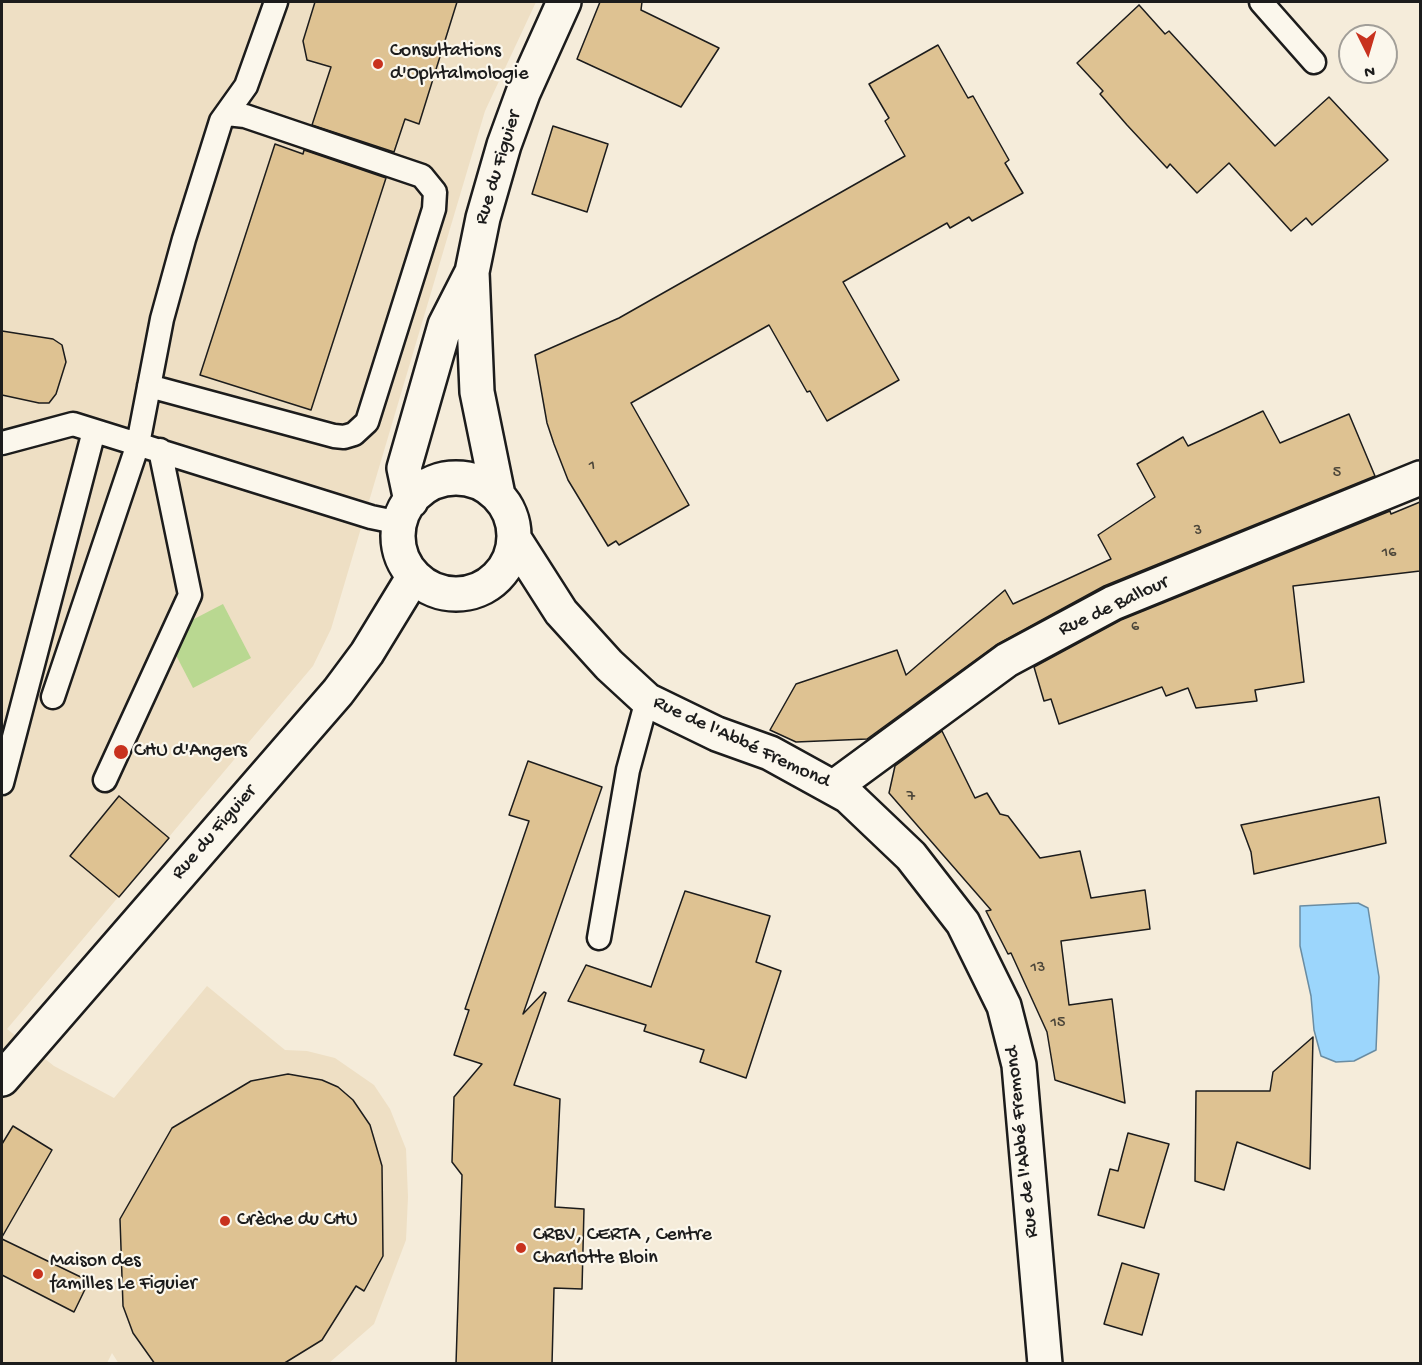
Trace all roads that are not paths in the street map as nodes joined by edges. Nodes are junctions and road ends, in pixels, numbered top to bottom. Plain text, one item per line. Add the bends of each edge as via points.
1 (276, 2) edge
2 (564, 2) edge
3 (1261, 2) edge
4 (1314, 62) dead end
5 (227, 114) junction
6 (472, 272) junction
7 (150, 386) junction
8 (94, 431) junction
9 (2, 443) edge
10 (138, 444) junction
11 (160, 450) junction
12 (1420, 478) edge
13 (498, 495) junction
14 (405, 512) junction
15 (515, 540) junction
16 (414, 576) junction
17 (53, 697) dead end
18 (648, 700) junction
19 (105, 780) dead end
20 (2, 783) edge
21 (834, 787) junction
22 (599, 938) dead end
23 (2, 1079) edge
24 (1045, 1364) edge

1 - 5 lane via 246,86
2 - 6 street, Rue du Figuier via 504,145
3 - 4 lane
5 - 7 lane via 221,121 184,239 162,319
5 - 7 lane via 245,116 422,176 435,192 434,209 367,422 354,434 334,436
6 - 13 street, Rue du Figuier via 477,392
6 - 14 street, Rue du Figuier via 445,325 404,468
7 - 10 lane
8 - 9 lane via 73,424
8 - 10 lane
8 - 20 lane
10 - 11 lane
10 - 17 lane
11 - 14 lane via 371,516
11 - 19 lane via 190,595
12 - 21 street, Rue de Ballour via 1113,603 1007,660
13 - 14 street via 469,480 453,478 422,489
13 - 15 street, Rue du Figuier via 511,515
14 - 16 street, Rue du Figuier via 398,542
15 - 16 street via 509,561 496,580 476,591 454,595 432,589
15 - 18 street, Rue de l'Abbé Fremond via 561,612 609,665
16 - 23 street, Rue du Figuier via 338,692
18 - 21 street, Rue de l'Abbé Fremond via 717,734 770,753
18 - 22 lane via 628,770
21 - 24 street, Rue de l'Abbé Fremond via 911,856 963,922 1004,1006 1019,1065

